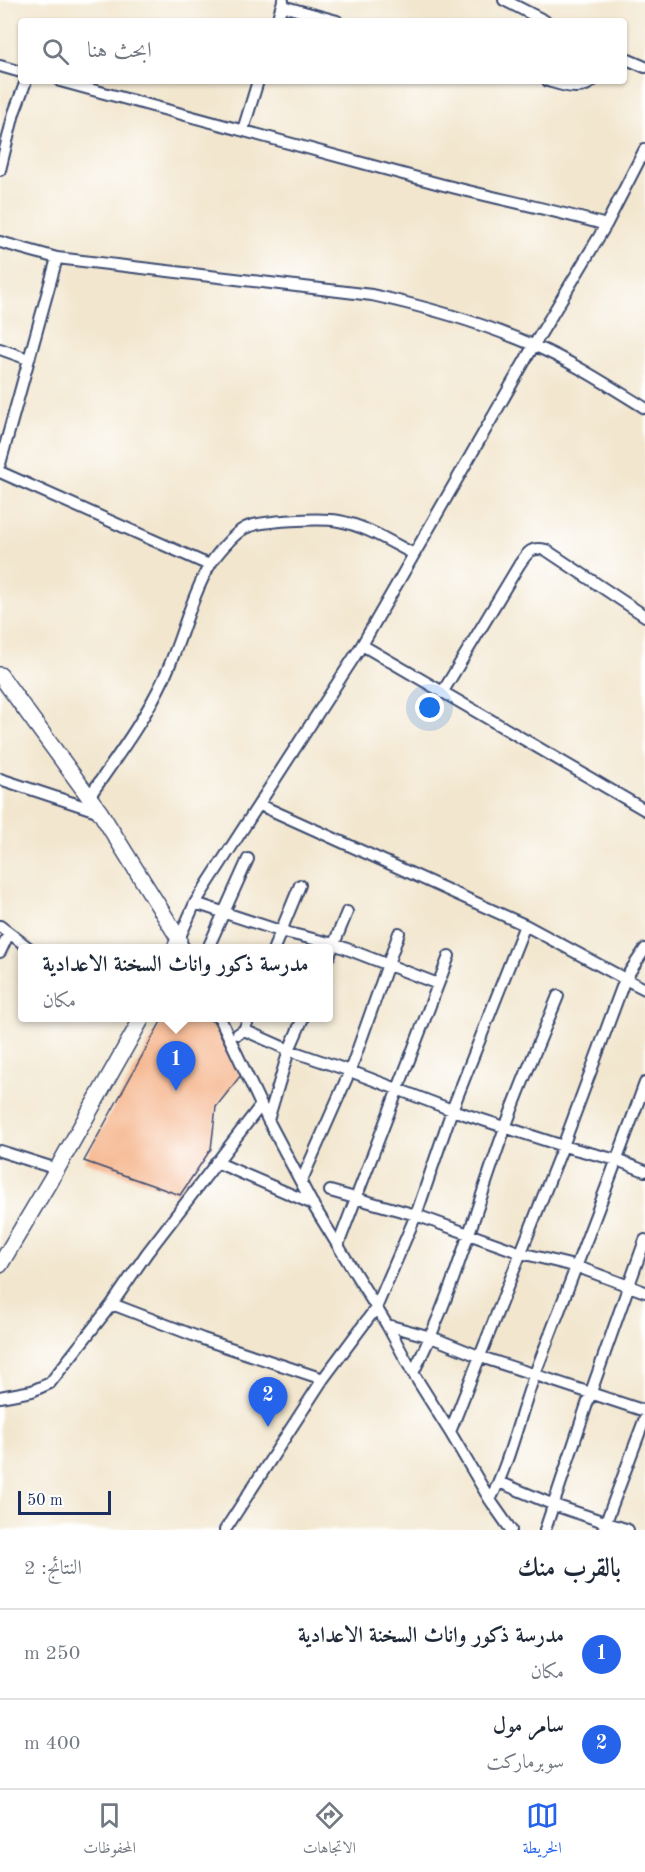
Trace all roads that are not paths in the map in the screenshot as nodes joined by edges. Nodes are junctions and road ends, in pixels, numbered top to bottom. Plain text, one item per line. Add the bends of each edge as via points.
1 (504, 0) edge
2 (283, 3) edge
3 (278, 18) edge
4 (328, 18) edge
5 (539, 18) edge
6 (627, 59) edge
7 (0, 66) edge
8 (645, 67) edge
9 (18, 71) edge
10 (25, 84) edge
11 (71, 84) edge
12 (257, 84) edge
13 (564, 84) edge
14 (588, 84) edge
15 (243, 130) junction
16 (645, 149) edge
17 (2, 153) edge
18 (0, 170) edge
19 (606, 225) junction
20 (0, 242) edge
21 (57, 258) junction
22 (534, 345) junction
23 (0, 349) edge
24 (28, 359) junction
25 (645, 408) edge
26 (0, 464) edge
27 (0, 472) edge
28 (414, 554) junction
29 (209, 565) junction
30 (645, 616) edge
31 (362, 645) junction
32 (0, 675) edge
33 (442, 693) junction
34 (0, 779) edge
35 (89, 797) junction
36 (260, 805) junction
37 (645, 810) edge
38 (100, 812) junction
39 (248, 859) dead end
40 (300, 885) dead end
41 (195, 903) junction
42 (223, 912) junction
43 (347, 912) dead end
44 (525, 926) junction
45 (4, 930) edge
46 (280, 931) junction
47 (399, 933) dead end
48 (23, 944) edge
49 (179, 944) edge
50 (180, 944) edge
51 (210, 944) edge
52 (275, 944) edge
53 (334, 944) junction
54 (645, 949) edge
55 (0, 952) edge
56 (449, 956) dead end
57 (387, 964) junction
58 (625, 980) junction
59 (438, 984) junction
60 (645, 989) edge
61 (558, 996) dead end
62 (139, 1022) edge
63 (223, 1022) edge
64 (247, 1022) edge
65 (301, 1022) edge
66 (244, 1030) junction
67 (231, 1038) junction
68 (289, 1050) junction
69 (350, 1071) junction
70 (645, 1083) edge
71 (398, 1089) junction
72 (261, 1105) junction
73 (452, 1110) junction
74 (268, 1120) junction
75 (505, 1128) junction
76 (563, 1146) junction
77 (0, 1151) edge
78 (618, 1160) junction
79 (216, 1162) junction
80 (57, 1169) junction
81 (645, 1171) edge
82 (301, 1182) junction
83 (330, 1191) dead end
84 (355, 1197) junction
85 (314, 1204) junction
86 (416, 1215) junction
87 (469, 1235) junction
88 (645, 1240) edge
89 (339, 1245) junction
90 (521, 1253) junction
91 (0, 1265) edge
92 (578, 1267) junction
93 (630, 1286) junction
94 (645, 1292) edge
95 (112, 1304) junction
96 (376, 1308) junction
97 (387, 1325) junction
98 (431, 1337) junction
99 (481, 1357) junction
100 (413, 1373) junction
101 (535, 1374) junction
102 (323, 1379) junction
103 (591, 1392) junction
104 (0, 1397) edge
105 (645, 1411) edge
106 (645, 1418) edge
107 (450, 1432) junction
108 (499, 1482) junction
109 (490, 1500) junction
110 (555, 1505) junction
111 (604, 1527) edge
112 (225, 1530) edge
113 (511, 1530) edge
114 (545, 1530) edge
115 (628, 1530) edge

1 - 5 street
2 - 3 street
2 - 4 street
6 - 8 street
7 - 9 street
10 - 17 street
11 - 15 street
12 - 15 street
13 - 14 street
15 - 19 street
16 - 19 street
17 - 18 street
19 - 22 street
20 - 21 street
21 - 22 street via 372,295 448,314
21 - 24 street
22 - 25 street
22 - 28 street
23 - 24 street
24 - 26 street
27 - 29 street
28 - 29 street via 363,528 338,521 309,520 244,528
28 - 31 street
29 - 35 street via 154,700
30 - 33 street via 546,550 533,549 519,565
31 - 33 street
31 - 36 street
32 - 35 street
33 - 37 street
34 - 38 street
35 - 38 street
36 - 41 street
36 - 44 street
38 - 49 street
39 - 42 street
40 - 46 street
41 - 42 street
41 - 50 street
42 - 46 street
42 - 51 street
43 - 53 street
44 - 58 street
44 - 73 street
45 - 48 street
45 - 55 street
46 - 52 street
46 - 53 street
47 - 57 street
53 - 57 street
54 - 58 street
56 - 59 street
57 - 59 street
57 - 69 street
58 - 60 street
58 - 76 street
59 - 71 street
61 - 75 street
62 - 80 street
63 - 67 street
64 - 66 street
65 - 68 street
66 - 67 street
66 - 68 street
67 - 72 street
68 - 69 street
68 - 74 street
69 - 71 street
69 - 82 street
70 - 78 street
71 - 73 street
71 - 84 street
72 - 74 street
72 - 79 street
73 - 75 street
73 - 86 street
74 - 82 street
75 - 76 street
75 - 87 street
76 - 78 street
76 - 90 street
77 - 80 street
78 - 81 street
78 - 92 street
79 - 85 street
79 - 95 street
80 - 91 street
82 - 85 street
83 - 84 street
84 - 86 street
84 - 89 street
85 - 89 street
86 - 87 street
86 - 96 street
87 - 90 street
87 - 98 street
88 - 93 street
89 - 96 street
90 - 92 street
90 - 99 street
92 - 93 street
92 - 101 street
93 - 94 street
93 - 103 street
95 - 102 street via 204,1340
95 - 104 street via 50,1383
96 - 97 street
96 - 102 street
97 - 98 street
97 - 100 street
98 - 99 street
98 - 100 street
99 - 101 street
99 - 107 street
100 - 107 street
101 - 103 street
101 - 108 street
102 - 112 street
103 - 105 street
103 - 110 street
106 - 111 street
107 - 109 street
108 - 109 street
108 - 110 street
109 - 113 street
110 - 111 street
110 - 114 street
111 - 115 street

